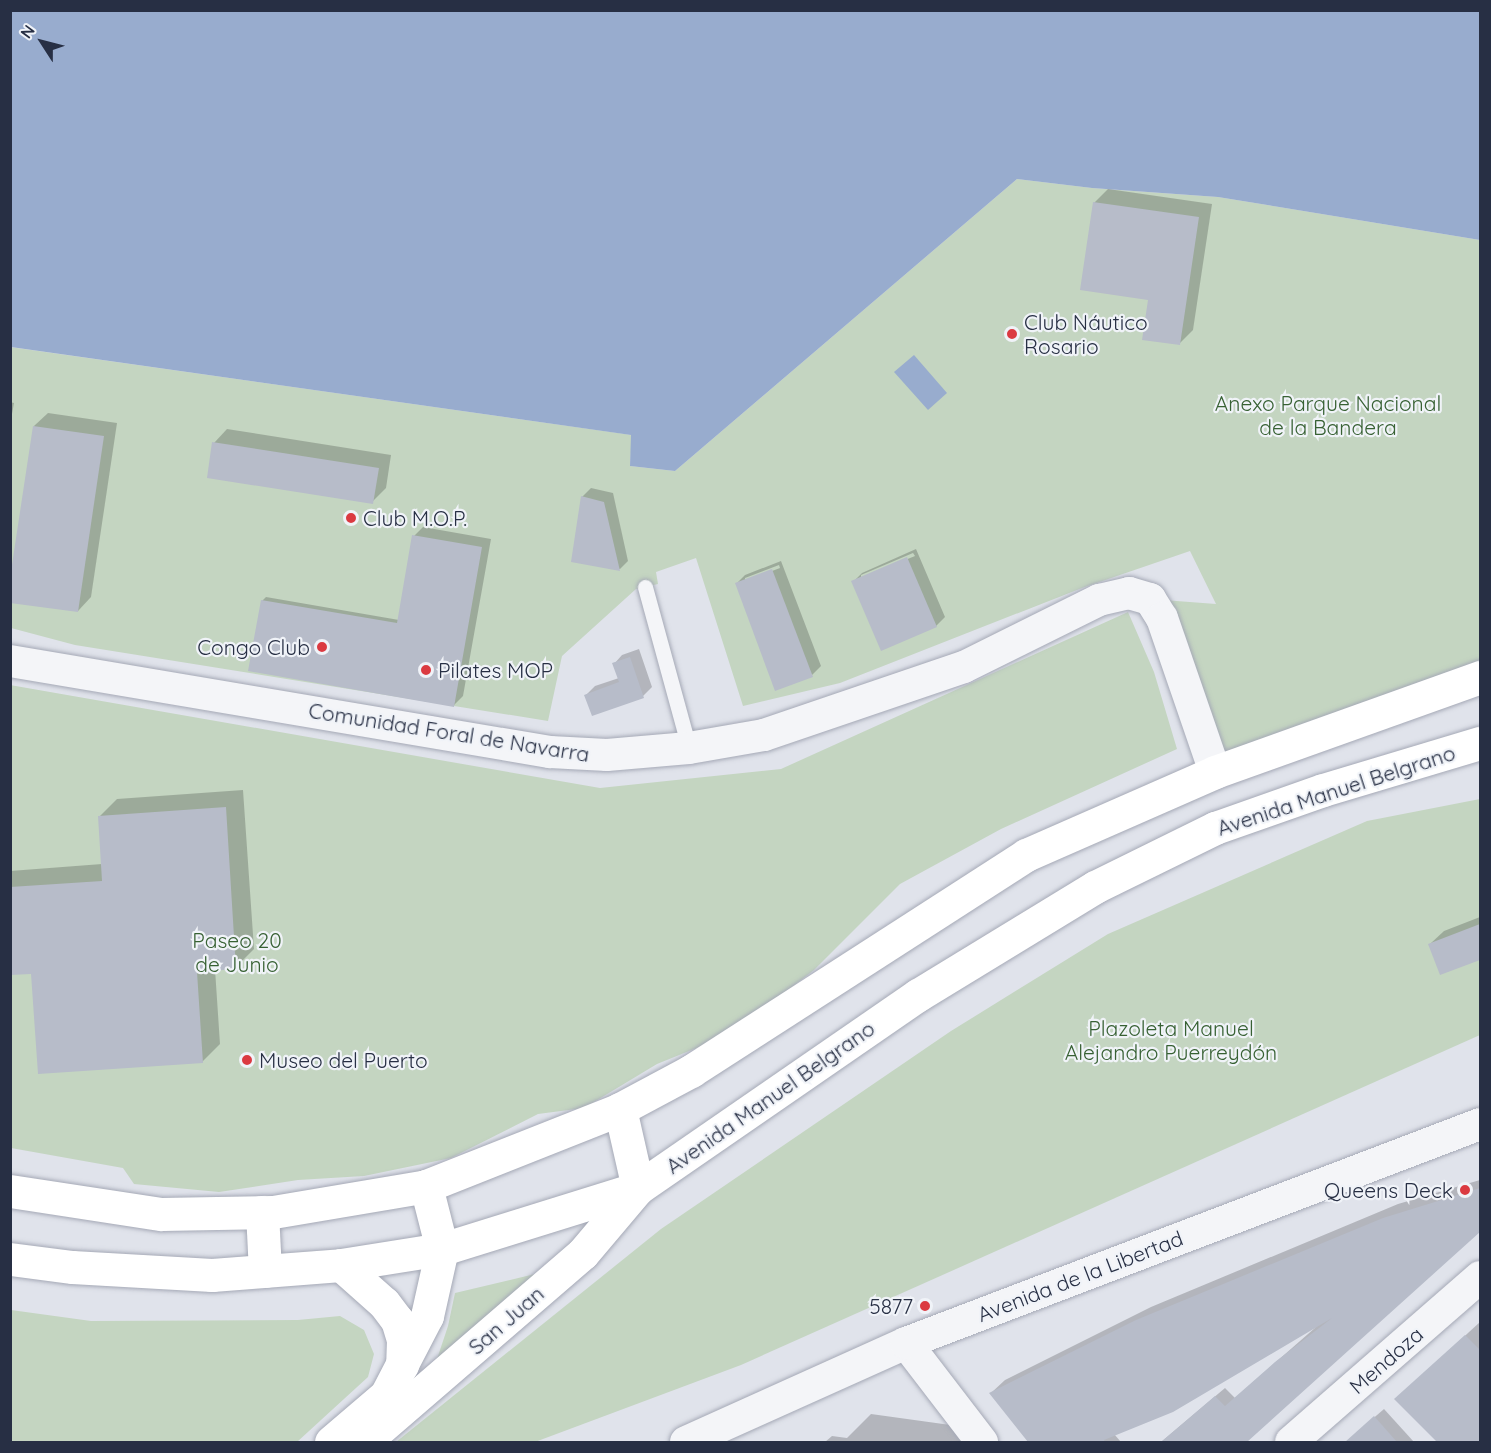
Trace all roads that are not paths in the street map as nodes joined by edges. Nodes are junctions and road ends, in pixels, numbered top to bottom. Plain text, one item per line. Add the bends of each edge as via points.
1 (645, 587) dead end
2 (10, 661) edge
3 (1480, 677) edge
4 (1480, 743) edge
5 (689, 748) junction
6 (1215, 772) junction
7 (620, 1109) junction
8 (1480, 1124) edge
9 (426, 1186) junction
10 (638, 1188) junction
11 (10, 1191) edge
12 (262, 1212) junction
13 (442, 1249) junction
14 (10, 1259) edge
15 (341, 1265) junction
16 (266, 1271) junction
17 (1480, 1277) edge
18 (906, 1343) junction
19 (402, 1365) junction
20 (331, 1443) edge
21 (364, 1443) edge
22 (686, 1443) edge
23 (982, 1443) edge
24 (1291, 1443) edge

1 - 5 lane
2 - 5 street, Comunidad Foral de Navarra via 550,752 606,755
3 - 6 main road
4 - 10 main road, Avenida Manuel Belgrano via 1323,790 1215,828 1095,887 918,995
5 - 6 street, Comunidad Foral de Navarra via 764,735 964,666 1099,600 1129,593 1150,599 1162,618
6 - 7 main road via 1026,855 691,1071
7 - 9 main road
7 - 10 main road
8 - 18 street, Avenida de la Libertad
9 - 12 main road
9 - 13 main road
10 - 13 main road, Avenida Manuel Belgrano
10 - 21 main road, San Juan via 583,1253
11 - 12 main road via 161,1214
12 - 16 main road
13 - 15 main road, Avenida Manuel Belgrano
13 - 19 main road via 427,1316
14 - 16 main road, Avenida Manuel Belgrano via 72,1267 212,1275
15 - 16 main road, Avenida Manuel Belgrano
15 - 19 main road via 384,1303 397,1320 403,1340
17 - 24 street, Mendoza
18 - 22 street, Avenida de la Libertad
18 - 23 street
19 - 20 main road via 386,1395

